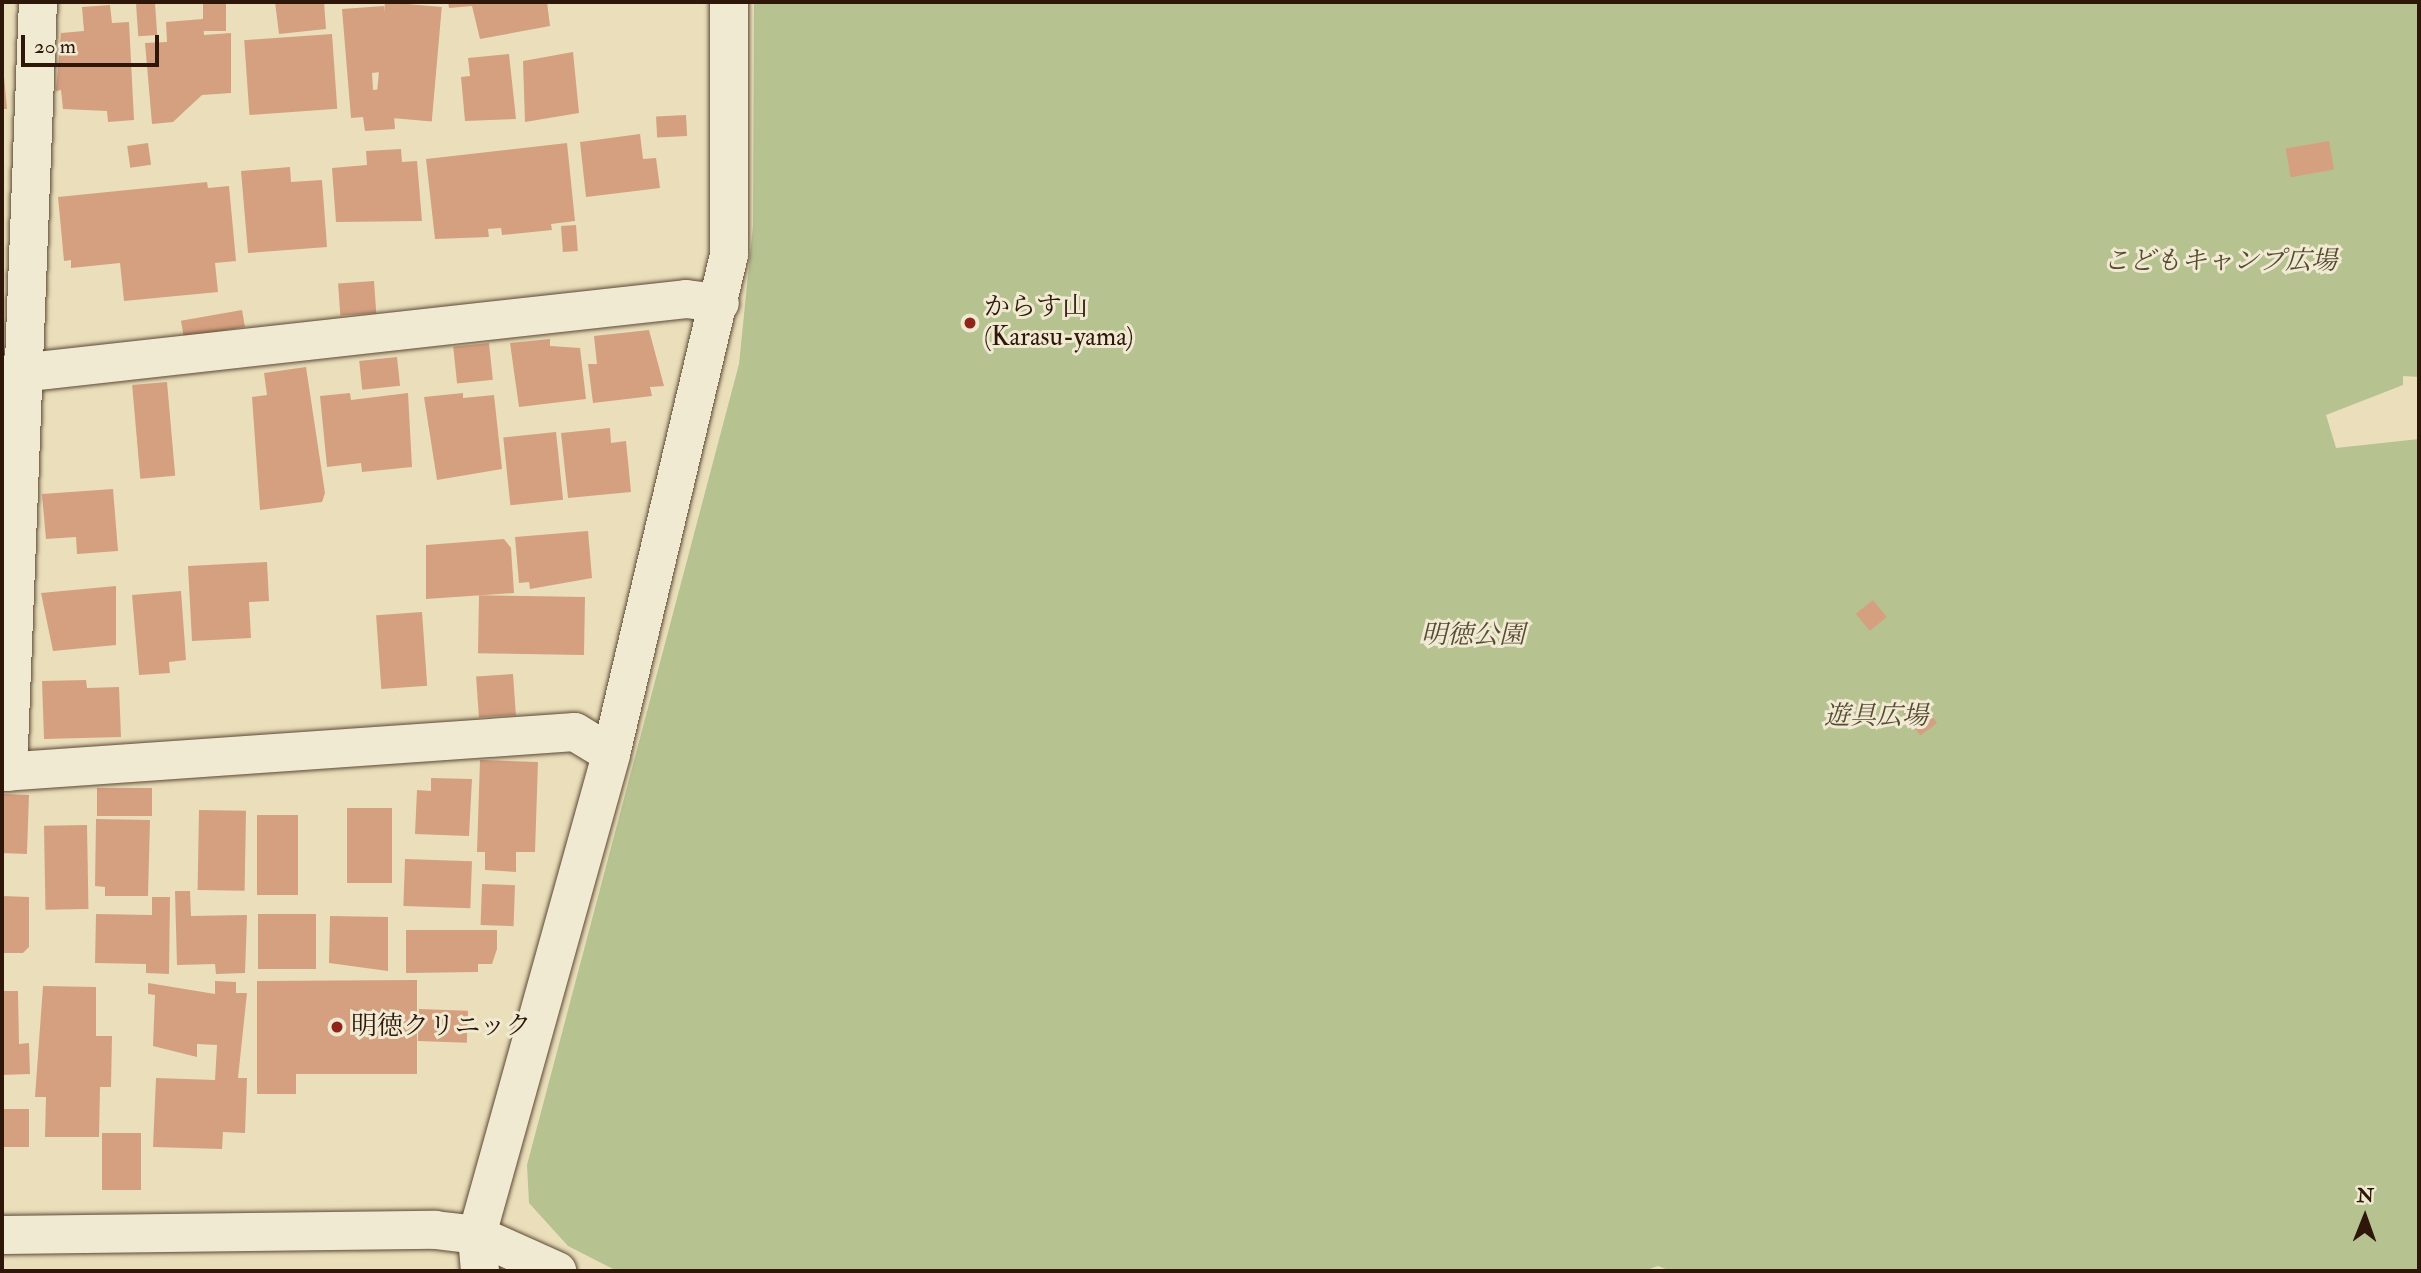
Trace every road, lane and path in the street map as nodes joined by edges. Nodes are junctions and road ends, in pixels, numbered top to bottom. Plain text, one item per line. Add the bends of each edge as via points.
1 (38, 2) edge
2 (729, 2) edge
3 (720, 303) junction
4 (12, 373) edge
5 (611, 754) junction
6 (5, 772) edge
7 (2, 1236) edge
8 (478, 1253) edge
9 (557, 1271) edge

1 - 4 street
2 - 3 street via 729,255
3 - 4 street via 686,299
3 - 5 street
4 - 6 street
5 - 6 street via 575,732
5 - 8 street
7 - 8 street via 435,1230
8 - 9 street

